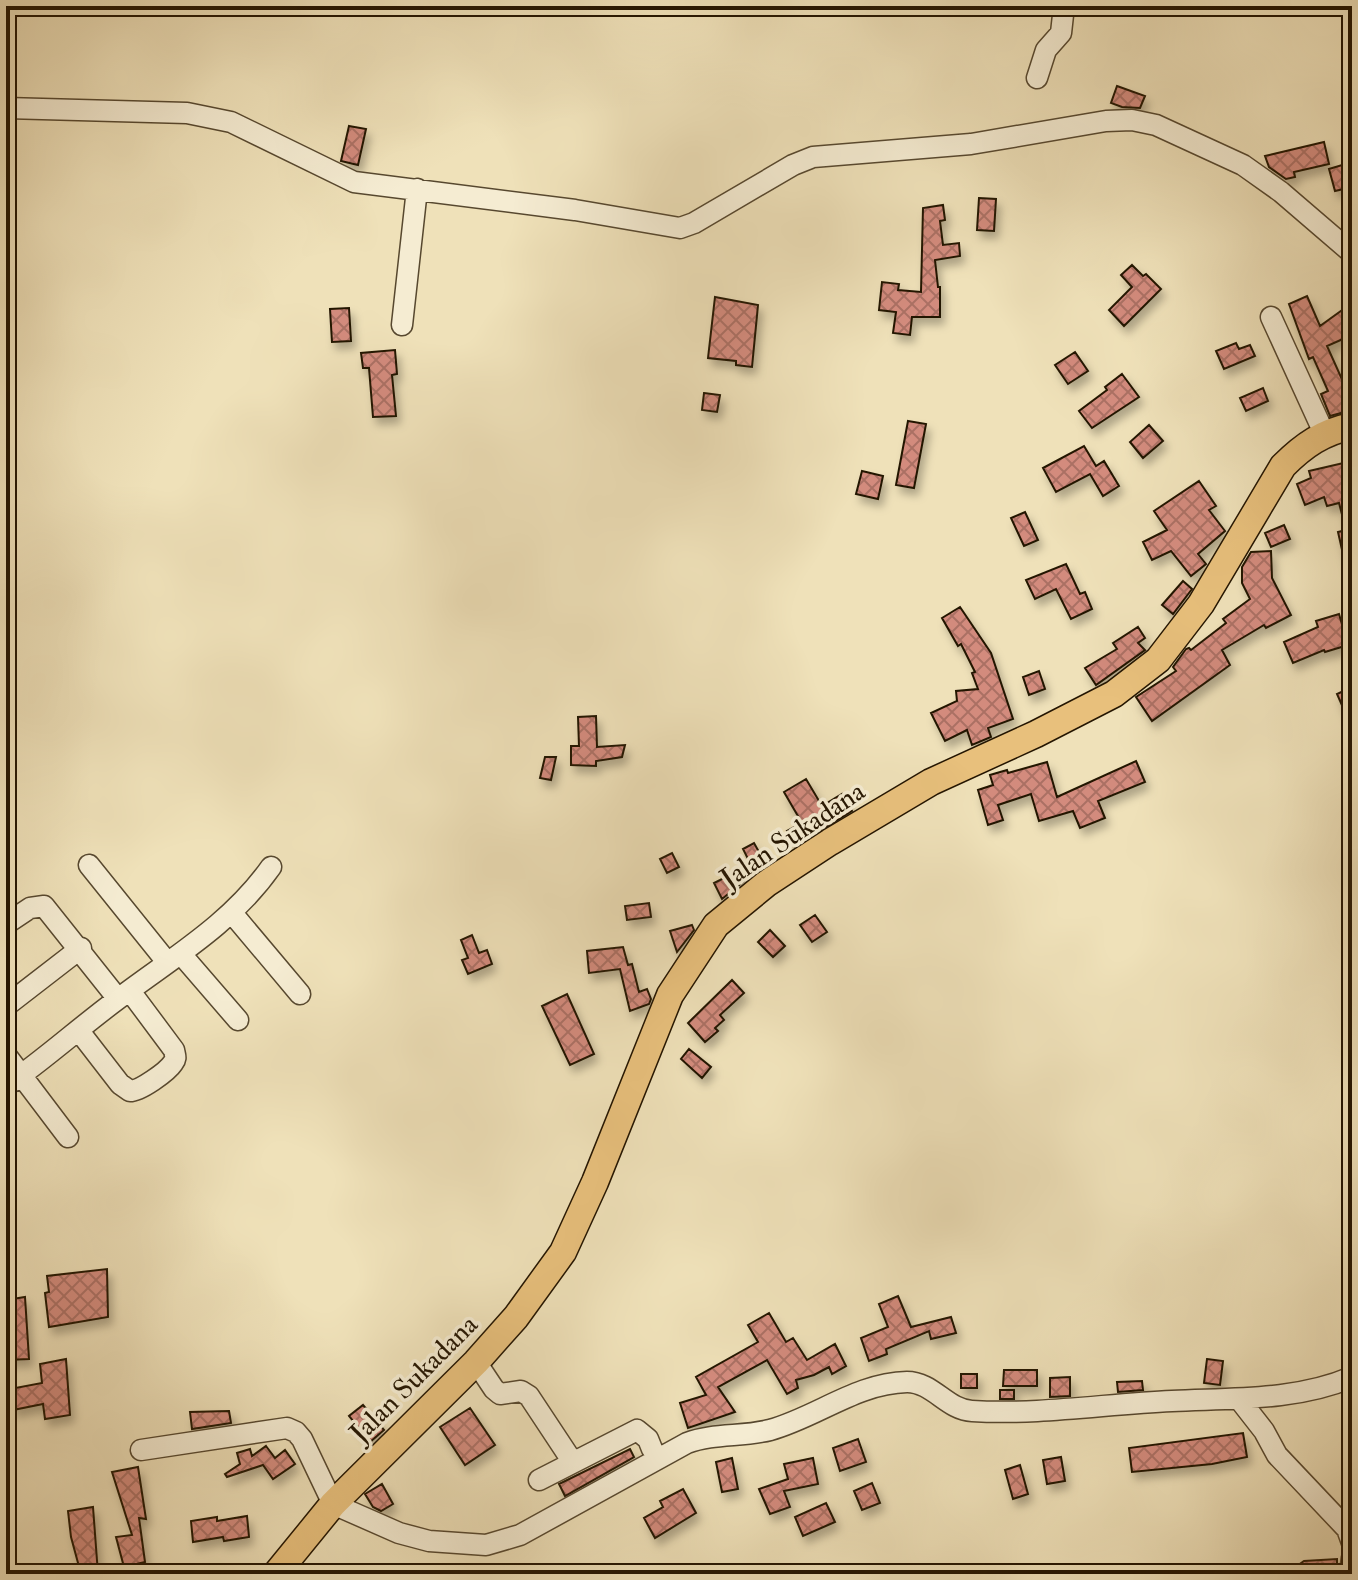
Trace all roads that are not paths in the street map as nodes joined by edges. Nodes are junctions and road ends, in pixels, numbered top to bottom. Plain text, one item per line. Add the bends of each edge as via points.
1 (1064, 6) edge
2 (1037, 78) dead end
3 (6, 108) edge
4 (417, 189) junction
5 (1352, 253) edge
6 (1271, 317) dead end
7 (402, 325) dead end
8 (1352, 426) edge
9 (1324, 433) junction
10 (89, 865) dead end
11 (271, 867) dead end
12 (232, 913) junction
13 (6, 924) edge
14 (81, 948) junction
15 (174, 958) junction
16 (300, 994) dead end
17 (124, 995) junction
18 (6, 1006) edge
19 (238, 1020) dead end
20 (79, 1031) junction
21 (6, 1055) edge
22 (14, 1081) edge
23 (68, 1137) dead end
24 (476, 1362) junction
25 (1352, 1377) edge
26 (1239, 1399) junction
27 (652, 1449) dead end
28 (141, 1450) dead end
29 (572, 1461) junction
30 (539, 1480) dead end
31 (333, 1504) junction
32 (1352, 1543) edge
33 (1352, 1558) edge
34 (276, 1574) edge
35 (1350, 1574) edge

1 - 2 street via 1061,33 1046,50
3 - 4 street via 187,113 231,122 354,182
4 - 5 street via 680,228 813,157 971,144 1132,120 1156,125 1243,165
4 - 7 street
6 - 9 street
8 - 9 main road, Jalan Sukadana
9 - 24 main road, Jalan Sukadana via 1283,466 1201,604 1158,660 1114,694 931,782 830,842 716,925 670,995 563,1252
10 - 15 street
11 - 12 street
12 - 15 street
12 - 16 street
13 - 14 street via 30,908 44,906
14 - 17 street
14 - 18 street
15 - 17 street
15 - 19 street
17 - 20 street
17 - 20 street via 174,1050 171,1065 130,1091
20 - 22 street
21 - 22 street
22 - 23 street
24 - 29 street via 500,1394 521,1391 529,1396
24 - 31 main road, Jalan Sukadana
25 - 26 street via 1289,1394
26 - 31 street via 970,1411 952,1406 917,1382 881,1385 771,1430 687,1443 520,1535 486,1545 399,1533
26 - 32 street via 1277,1455 1347,1529
27 - 29 street via 637,1430
28 - 31 street via 287,1428 302,1439
29 - 30 street
31 - 34 main road, Jalan Sukadana
33 - 35 street

